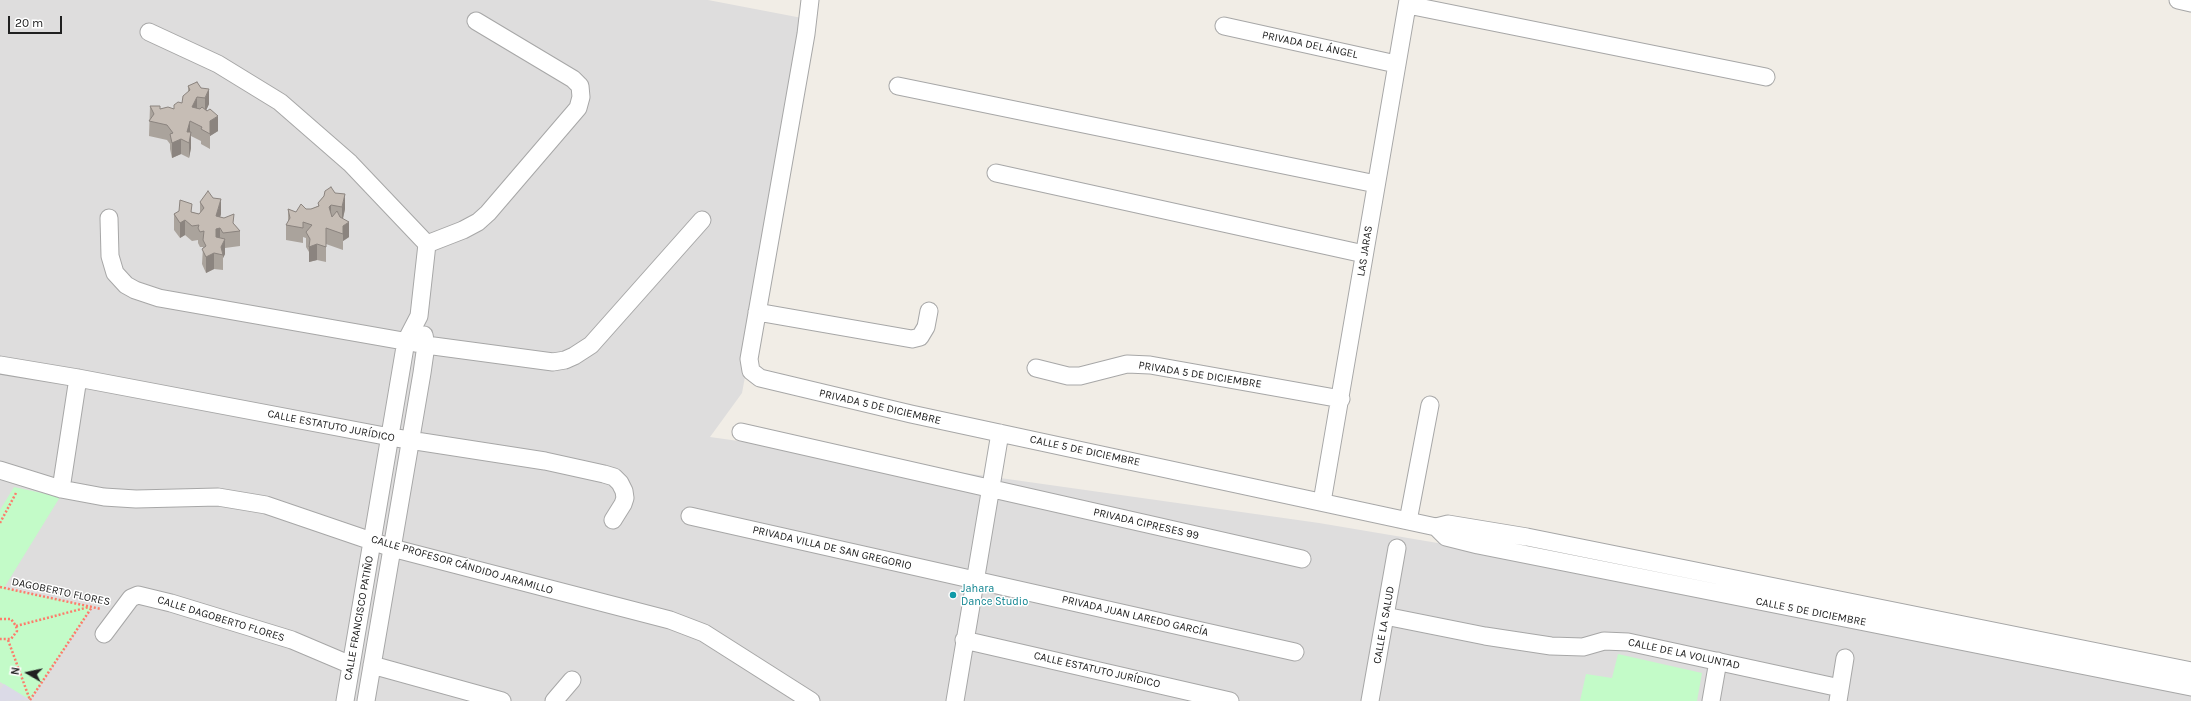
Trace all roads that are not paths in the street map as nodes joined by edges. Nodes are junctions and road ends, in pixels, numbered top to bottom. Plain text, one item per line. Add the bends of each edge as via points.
1 (810, 0) edge
2 (2178, 0) edge
3 (1408, 3) edge
4 (2191, 3) edge
5 (476, 21) dead end
6 (1224, 26) dead end
7 (149, 32) dead end
8 (1396, 64) junction
9 (1766, 76) dead end
10 (898, 86) dead end
11 (996, 173) dead end
12 (1376, 184) junction
13 (108, 218) dead end
14 (702, 220) dead end
15 (427, 244) junction
16 (1364, 254) junction
17 (929, 311) dead end
18 (758, 312) junction
19 (419, 316) junction
20 (406, 341) junction
21 (426, 345) junction
22 (0, 365) edge
23 (1036, 368) dead end
24 (78, 378) junction
25 (1341, 399) junction
26 (1430, 406) dead end
27 (740, 432) dead end
28 (1000, 433) junction
29 (390, 437) junction
30 (411, 440) junction
31 (0, 470) edge
32 (990, 488) junction
33 (61, 489) junction
34 (1322, 502) junction
35 (690, 516) dead end
36 (613, 520) dead end
37 (1408, 521) junction
38 (1436, 527) junction
39 (372, 540) junction
40 (392, 548) junction
41 (1397, 548) dead end
42 (1302, 559) dead end
43 (975, 579) junction
44 (1385, 616) junction
45 (104, 634) dead end
46 (964, 640) junction
47 (1295, 652) dead end
48 (1845, 658) dead end
49 (1718, 661) junction
50 (351, 665) junction
51 (372, 665) junction
52 (2191, 671) edge
53 (572, 680) dead end
54 (2191, 687) edge
55 (1839, 694) edge
56 (345, 701) edge
57 (366, 701) edge
58 (502, 701) edge
59 (554, 701) edge
60 (811, 701) edge
61 (955, 701) edge
62 (1230, 701) edge
63 (1370, 701) edge
64 (1711, 701) edge

1 - 18 street
2 - 4 street
3 - 8 street, LAS JARAS
3 - 9 street
5 - 15 street via 573,79 580,86 581,97 578,108 488,213 463,230
6 - 8 street, PRIVADA DEL ÁNGEL
7 - 15 street via 218,64 280,102 350,163
8 - 12 street, LAS JARAS
10 - 12 street
11 - 16 street
12 - 16 street, LAS JARAS
13 - 20 street via 110,256 115,273 126,285 135,290 159,298
14 - 21 street via 591,345 574,356 553,362
15 - 19 street
16 - 25 street, LAS JARAS
17 - 18 street via 926,326 920,337 912,339
18 - 28 street, PRIVADA 5 DE DICIEMBRE via 749,367 760,378
19 - 20 street, CALLE FRANCISCO PATIÑO
19 - 21 street
20 - 21 street
20 - 29 street, CALLE FRANCISCO PATIÑO
21 - 30 street, CALLE FRANCISCO PATIÑO
22 - 24 street, CALLE ESTATUTO JURÍDICO
23 - 25 street, PRIVADA 5 DE DICIEMBRE via 1068,376 1080,376 1127,364 1150,365
24 - 29 street, CALLE ESTATUTO JURÍDICO
24 - 33 street
25 - 34 street, LAS JARAS
26 - 37 street
27 - 32 street
28 - 32 street
28 - 34 street, CALLE 5 DE DICIEMBRE
29 - 30 street, CALLE ESTATUTO JURÍDICO
29 - 39 street, CALLE FRANCISCO PATIÑO
30 - 36 street, CALLE ESTATUTO JURÍDICO via 545,461 614,477 620,483 626,498
30 - 40 street, CALLE FRANCISCO PATIÑO
31 - 33 street, CALLE PROFESOR CÁNDIDO JARAMILLO
32 - 42 street, PRIVADA CIPRESES 99
32 - 43 street
33 - 39 street, CALLE PROFESOR CÁNDIDO JARAMILLO via 104,497 136,499 234,498 266,505
34 - 37 street, CALLE 5 DE DICIEMBRE
35 - 43 street, PRIVADA VILLA DE SAN GREGORIO
37 - 38 street, CALLE 5 DE DICIEMBRE
38 - 52 street, CALLE 5 DE DICIEMBRE via 1448,524 1527,537
38 - 54 street, CALLE 5 DE DICIEMBRE via 1446,537 1478,545
39 - 40 street, CALLE PROFESOR CÁNDIDO JARAMILLO
39 - 50 street, CALLE FRANCISCO PATIÑO
40 - 51 street, CALLE FRANCISCO PATIÑO
40 - 60 street, CALLE PROFESOR CÁNDIDO JARAMILLO via 670,620 704,633
41 - 44 street, CALLE LA SALUD
43 - 46 street
43 - 47 street, PRIVADA JUAN LAREDO GARCÍA
44 - 49 street, CALLE DE LA VOLUNTAD via 1551,646 1583,647 1604,642 1628,642
44 - 63 street, CALLE LA SALUD
45 - 50 street, CALLE DAGOBERTO FLORES via 133,596 146,597 292,640
46 - 61 street
46 - 62 street, CALLE ESTATUTO JURÍDICO
48 - 55 street
49 - 55 street, CALLE DE LA VOLUNTAD
49 - 64 street
50 - 56 street, CALLE FRANCISCO PATIÑO
51 - 57 street, CALLE FRANCISCO PATIÑO
51 - 58 street
53 - 59 street

